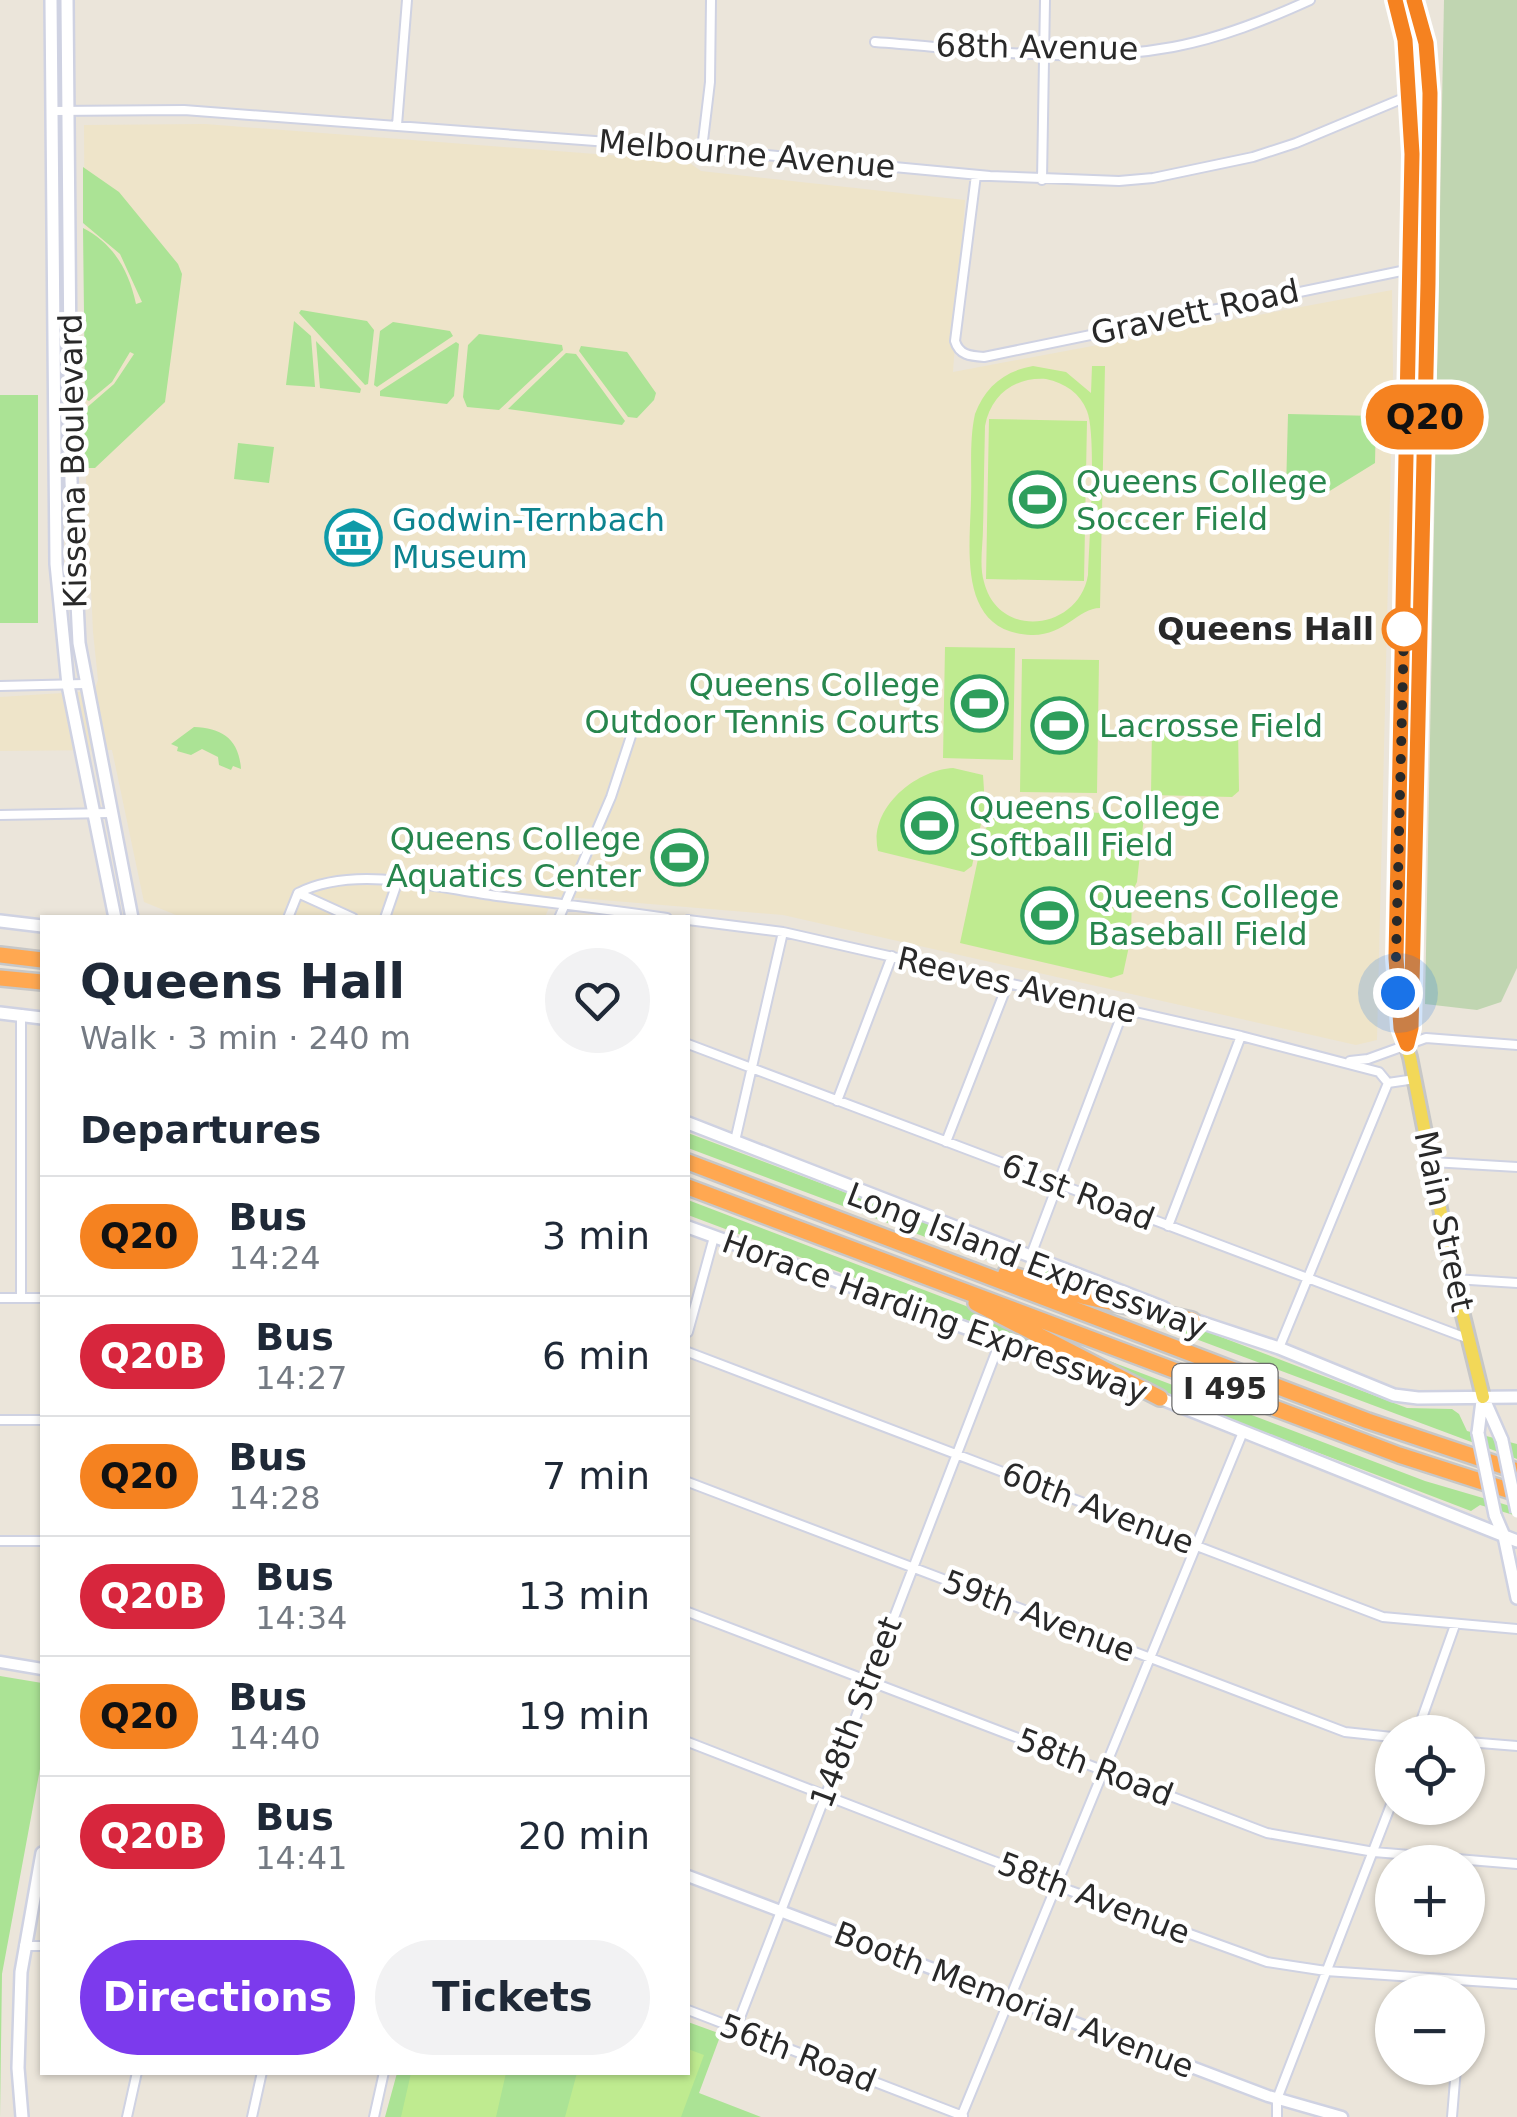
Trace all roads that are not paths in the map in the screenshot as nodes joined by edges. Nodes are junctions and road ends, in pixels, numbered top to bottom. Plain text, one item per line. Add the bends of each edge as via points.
1 (51, 0) edge
2 (67, 0) edge
3 (406, 0) edge
4 (711, 0) edge
5 (1045, 0) edge
6 (1310, 0) edge
7 (1395, 0) edge
8 (1414, 0) edge
9 (875, 42) dead end
10 (1044, 54) junction
11 (1430, 93) junction
12 (1411, 95) junction
13 (67, 110) junction
14 (50, 111) junction
15 (397, 125) junction
16 (702, 150) junction
17 (976, 175) junction
18 (1042, 180) junction
19 (1429, 268) junction
20 (1409, 269) junction
21 (84, 684) junction
22 (68, 685) junction
23 (0, 686) edge
24 (633, 730) dead end
25 (110, 814) junction
26 (92, 815) junction
27 (0, 816) edge
28 (397, 882) junction
29 (298, 893) junction
30 (566, 905) junction
31 (114, 915) edge
32 (131, 915) edge
33 (289, 915) edge
34 (346, 915) edge
35 (386, 915) edge
36 (561, 915) edge
37 (644, 915) edge
38 (690, 920) edge
39 (0, 921) edge
40 (40, 926) edge
41 (783, 932) junction
42 (0, 955) edge
43 (892, 956) junction
44 (40, 960) edge
45 (0, 978) edge
46 (40, 982) edge
47 (1008, 983) junction
48 (1124, 1009) junction
49 (0, 1013) edge
50 (21, 1014) junction
51 (40, 1018) edge
52 (1241, 1036) junction
53 (1407, 1044) junction
54 (690, 1045) edge
55 (1517, 1045) edge
56 (1345, 1061) junction
57 (751, 1068) junction
58 (1414, 1078) junction
59 (1388, 1084) junction
60 (838, 1100) junction
61 (690, 1125) edge
62 (735, 1141) junction
63 (946, 1142) junction
64 (1432, 1162) junction
65 (690, 1163) edge
66 (1517, 1167) edge
67 (1058, 1184) junction
68 (690, 1188) edge
69 (1168, 1226) junction
70 (690, 1228) edge
71 (714, 1237) junction
72 (1031, 1254) junction
73 (936, 1256) junction
74 (934, 1278) junction
75 (1306, 1279) junction
76 (1454, 1279) junction
77 (1517, 1283) edge
78 (0, 1298) edge
79 (21, 1298) junction
80 (40, 1298) edge
81 (1192, 1320) junction
82 (690, 1325) edge
83 (1469, 1339) junction
84 (1000, 1342) junction
85 (1279, 1348) junction
86 (690, 1353) edge
87 (1517, 1396) edge
88 (1483, 1397) junction
89 (1160, 1398) junction
90 (0, 1420) edge
91 (40, 1420) edge
92 (1243, 1432) junction
93 (955, 1454) junction
94 (1517, 1471) edge
95 (690, 1483) edge
96 (1517, 1493) edge
97 (1517, 1512) edge
98 (1511, 1538) edge
99 (0, 1541) edge
100 (40, 1541) edge
101 (1197, 1546) junction
102 (912, 1568) junction
103 (1517, 1598) edge
104 (690, 1613) edge
105 (1455, 1625) junction
106 (1517, 1629) edge
107 (1150, 1658) junction
108 (0, 1662) edge
109 (40, 1668) edge
110 (868, 1681) junction
111 (1423, 1715) edge
112 (1375, 1735) edge
113 (690, 1743) edge
114 (1485, 1743) edge
115 (1517, 1746) edge
116 (1104, 1770) junction
117 (825, 1794) junction
118 (1384, 1825) edge
119 (1374, 1852) junction
120 (40, 1863) edge
121 (1517, 1864) edge
122 (690, 1877) edge
123 (1058, 1885) junction
124 (780, 1912) junction
125 (24, 1946) junction
126 (40, 1946) edge
127 (1326, 1972) junction
128 (1377, 1975) edge
129 (1485, 1982) edge
130 (1517, 1984) edge
131 (1010, 1999) junction
132 (690, 2011) edge
133 (736, 2028) junction
134 (136, 2075) edge
135 (261, 2075) edge
136 (383, 2075) edge
137 (1455, 2085) edge
138 (1277, 2098) junction
139 (963, 2116) edge
140 (22, 2117) edge
141 (126, 2117) edge
142 (252, 2117) edge
143 (374, 2117) edge
144 (1276, 2117) edge
145 (1342, 2117) edge
146 (1452, 2117) edge

1 - 14 main road, Kissena Boulevard
2 - 13 main road, Kissena Boulevard
3 - 15 street
4 - 16 street
5 - 10 street
6 - 10 street, 68th Avenue via 1261,22 1174,46
7 - 12 main road, Main Street
8 - 11 main road, Main Street
9 - 10 street, 68th Avenue
10 - 18 street
11 - 12 street, Melbourne Avenue
11 - 19 main road, Main Street
12 - 18 street, Melbourne Avenue via 1235,162 1153,178
12 - 20 main road, Main Street
13 - 14 street, Melbourne Avenue
13 - 15 street, Melbourne Avenue via 184,110
13 - 21 main road, Kissena Boulevard via 72,528
14 - 22 main road, Kissena Boulevard via 56,564
15 - 16 street, Melbourne Avenue
16 - 17 street, Melbourne Avenue
17 - 18 street, Melbourne Avenue
17 - 20 street, Gravett Road via 955,340 962,353 984,357
19 - 20 street, Gravett Road
19 - 53 main road, Main Street
20 - 53 main road, Main Street via 1396,958
21 - 22 street
21 - 25 main road, Kissena Boulevard
22 - 23 street
22 - 26 main road, Kissena Boulevard
24 - 30 street
25 - 26 street
25 - 32 main road, Kissena Boulevard
26 - 27 street
26 - 31 main road, Kissena Boulevard
28 - 29 street via 348,880
28 - 30 street
28 - 35 street
29 - 33 street
29 - 34 street
30 - 36 street
30 - 37 street
38 - 41 street, Reeves Avenue
39 - 40 main road
41 - 43 street, Reeves Avenue
41 - 57 street
42 - 44 highway
43 - 47 street, Reeves Avenue
43 - 60 street
45 - 46 highway
47 - 48 street, Reeves Avenue
47 - 63 street
48 - 52 street, Reeves Avenue
48 - 67 street
49 - 50 main road
50 - 51 main road
50 - 79 street
52 - 56 street, Reeves Avenue
52 - 69 street
53 - 55 street, Reeves Avenue via 1426,1038
53 - 56 street, Reeves Avenue
53 - 58 main road, Main Street
54 - 57 street, 61st Road
56 - 59 street, Reeves Avenue via 1380,1072
57 - 60 street, 61st Road
57 - 62 street
58 - 59 street
58 - 64 main road, Main Street
59 - 75 street
60 - 63 street, 61st Road
61 - 62 main road
62 - 72 main road
63 - 67 street, 61st Road
64 - 66 street
64 - 76 main road, Main Street
65 - 73 highway, Long Island Expressway / I 495
67 - 69 street, 61st Road
67 - 72 street
68 - 74 highway, Long Island Expressway / I 495
69 - 75 street, 61st Road
70 - 71 main road, Horace Harding Expressway
71 - 82 street
71 - 84 main road, Horace Harding Expressway
72 - 81 main road
73 - 81 highway
73 - 94 highway, Long Island Expressway / I 495
74 - 89 highway
74 - 96 highway, Long Island Expressway / I 495 via 1399,1455
75 - 83 street, 61st Road
75 - 85 street
76 - 77 street
76 - 83 main road, Main Street
78 - 79 street
79 - 80 street
81 - 85 main road
83 - 88 main road, Main Street
84 - 89 main road, Horace Harding Expressway
84 - 93 street, 148th Street
85 - 88 main road via 1394,1394
86 - 93 street, 60th Avenue
87 - 88 main road
88 - 97 main road, Main Street, bridge via 1502,1440
88 - 98 main road, Main Street, bridge via 1478,1433 1495,1515
89 - 92 main road, Horace Harding Expressway
90 - 91 street
92 - 98 main road, Horace Harding Expressway
92 - 101 street
93 - 101 street, 60th Avenue
93 - 102 street, 148th Street
95 - 102 street, 59th Avenue
98 - 103 main road, Main Street
99 - 100 street
101 - 105 street, 60th Avenue via 1383,1617
101 - 107 street
102 - 107 street, 59th Avenue
102 - 110 street, 148th Street
104 - 110 street, 58th Road
105 - 106 street, 60th Avenue
105 - 111 street
107 - 112 street, 59th Avenue via 1345,1732
107 - 116 street
108 - 109 street
110 - 116 street, 58th Road
110 - 117 street, 148th Street
113 - 117 street, 58th Avenue
114 - 115 street
116 - 119 street, 58th Road via 1267,1833
116 - 123 street
117 - 123 street, 58th Avenue
117 - 124 street, 148th Street
118 - 119 street
119 - 121 street, 58th Road
119 - 127 street
120 - 125 main road
122 - 124 street, Booth Memorial Avenue
123 - 127 street, 58th Avenue via 1267,1962
123 - 131 street
124 - 131 street, Booth Memorial Avenue
124 - 133 street, 148th Street
125 - 126 street
125 - 140 main road
127 - 128 street, 58th Avenue
127 - 138 street
129 - 130 street, 58th Avenue
131 - 138 street, Booth Memorial Avenue
131 - 139 street
132 - 133 street, 56th Road
133 - 139 street, 56th Road
134 - 141 street
135 - 142 street
136 - 143 street
137 - 146 street
138 - 144 street
138 - 145 street, Booth Memorial Avenue

